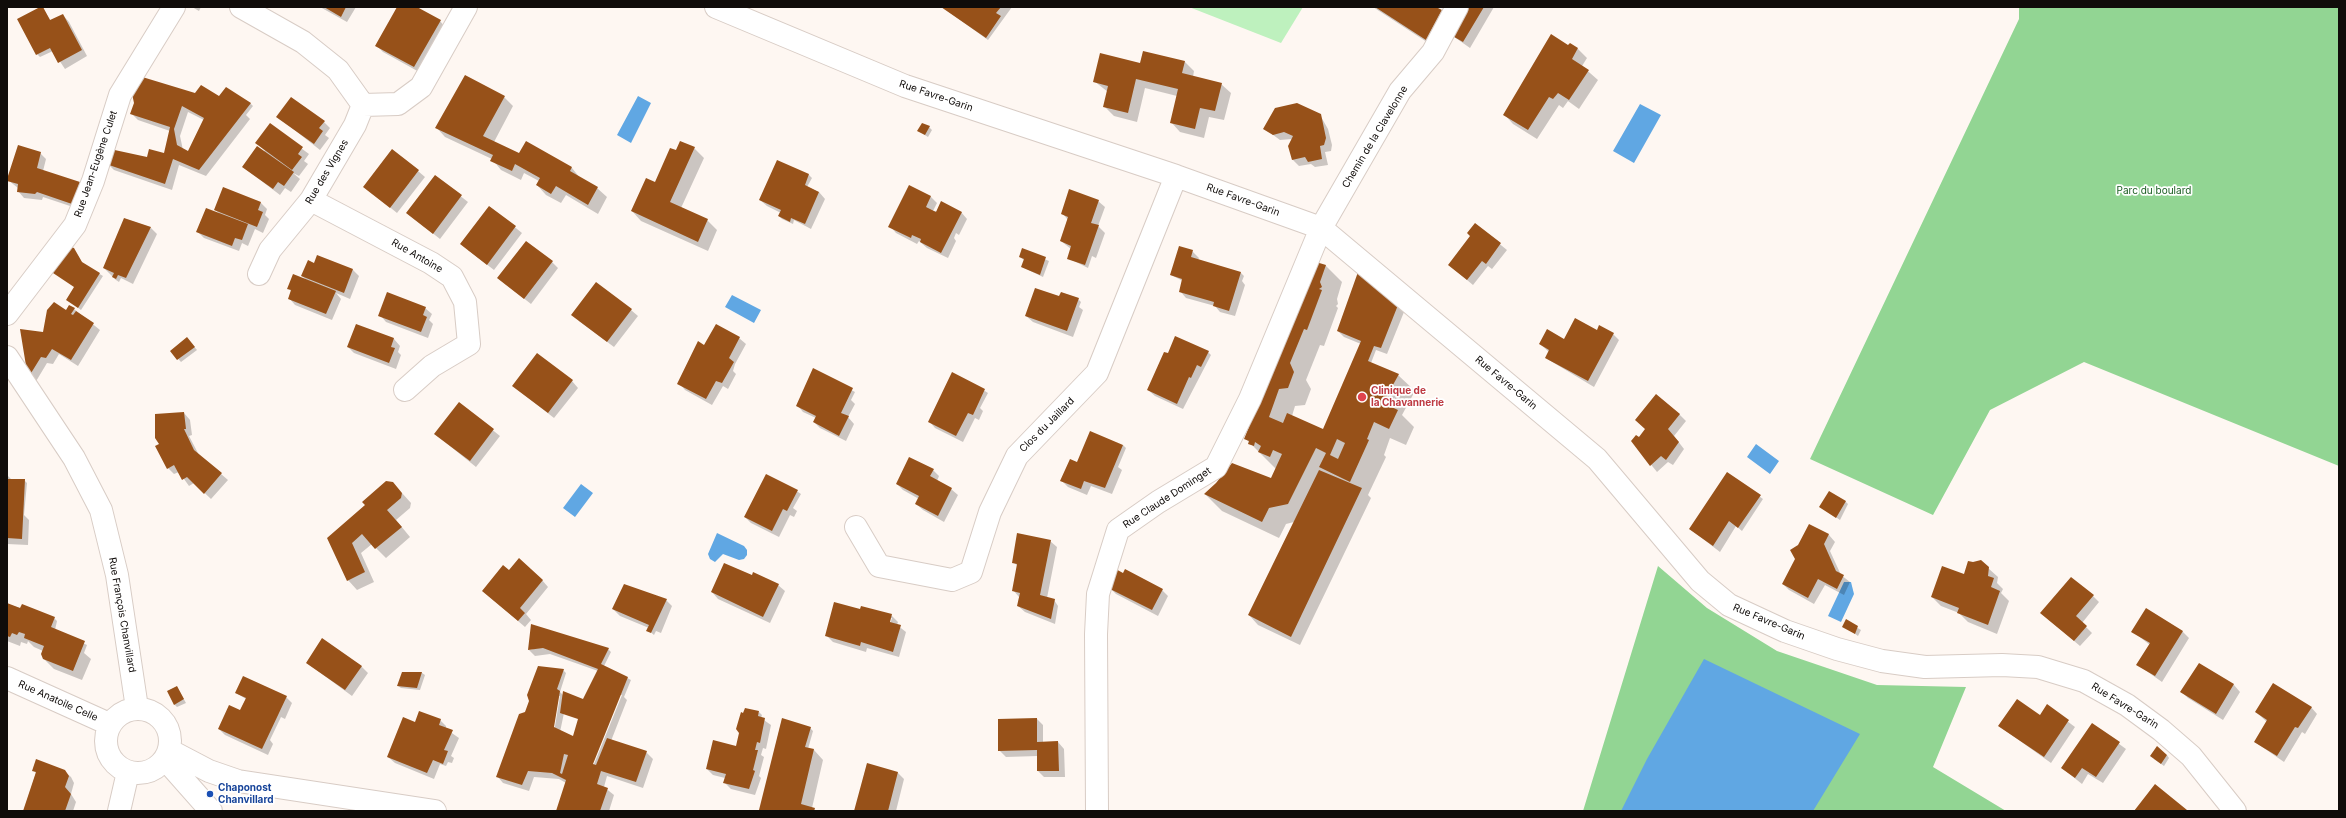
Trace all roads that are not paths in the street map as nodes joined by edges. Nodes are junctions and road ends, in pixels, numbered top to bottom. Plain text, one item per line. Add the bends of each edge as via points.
1 (174, 7) edge
2 (242, 7) edge
3 (466, 7) edge
4 (716, 7) edge
5 (1457, 7) edge
6 (362, 105) junction
7 (1176, 176) junction
8 (312, 200) junction
9 (1321, 228) junction
10 (259, 274) dead end
11 (7, 314) edge
12 (7, 357) edge
13 (405, 390) dead end
14 (856, 527) dead end
15 (7, 678) edge
16 (137, 708) junction
17 (109, 724) junction
18 (167, 755) junction
19 (128, 772) junction
20 (119, 811) edge
21 (211, 811) edge
22 (435, 811) edge
23 (1097, 811) edge
24 (2235, 811) edge

1 - 11 street, Rue Jean-Eugène Culet via 120,95 93,181 75,225
2 - 6 street via 309,46 338,70
3 - 6 street via 421,87 398,104
4 - 7 street, Rue Favre-Garin via 905,86
5 - 9 street, Chemin de la Clavelonne via 1433,52 1400,91
6 - 8 street, Rue des Vignes via 355,124
7 - 9 street, Rue Favre-Garin
7 - 14 street, Clos du Jaillard via 1097,373 1017,456 990,512 971,572 952,580 878,566
8 - 10 street, Rue des Vignes via 270,250
8 - 13 street, Rue Antoine via 431,263 452,277 465,302 469,344 432,366
9 - 23 street, Rue Claude Dominget via 1250,398 1216,467 1118,530 1098,594
9 - 24 street, Rue Favre-Garin via 1597,459 1700,581 1729,606 1793,634 1882,662 1925,667 2038,667 2084,681 2162,730 2191,756
12 - 16 street, Rue François Chanvillard via 74,458 100,510 117,575
15 - 17 street, Rue Anatoile Celle
16 - 17 street via 126,710
16 - 18 street via 151,711 163,719 170,732
17 - 19 street via 105,738 107,753 116,765
18 - 19 street via 155,769 142,773
18 - 21 street
18 - 22 street via 238,782
19 - 20 street

